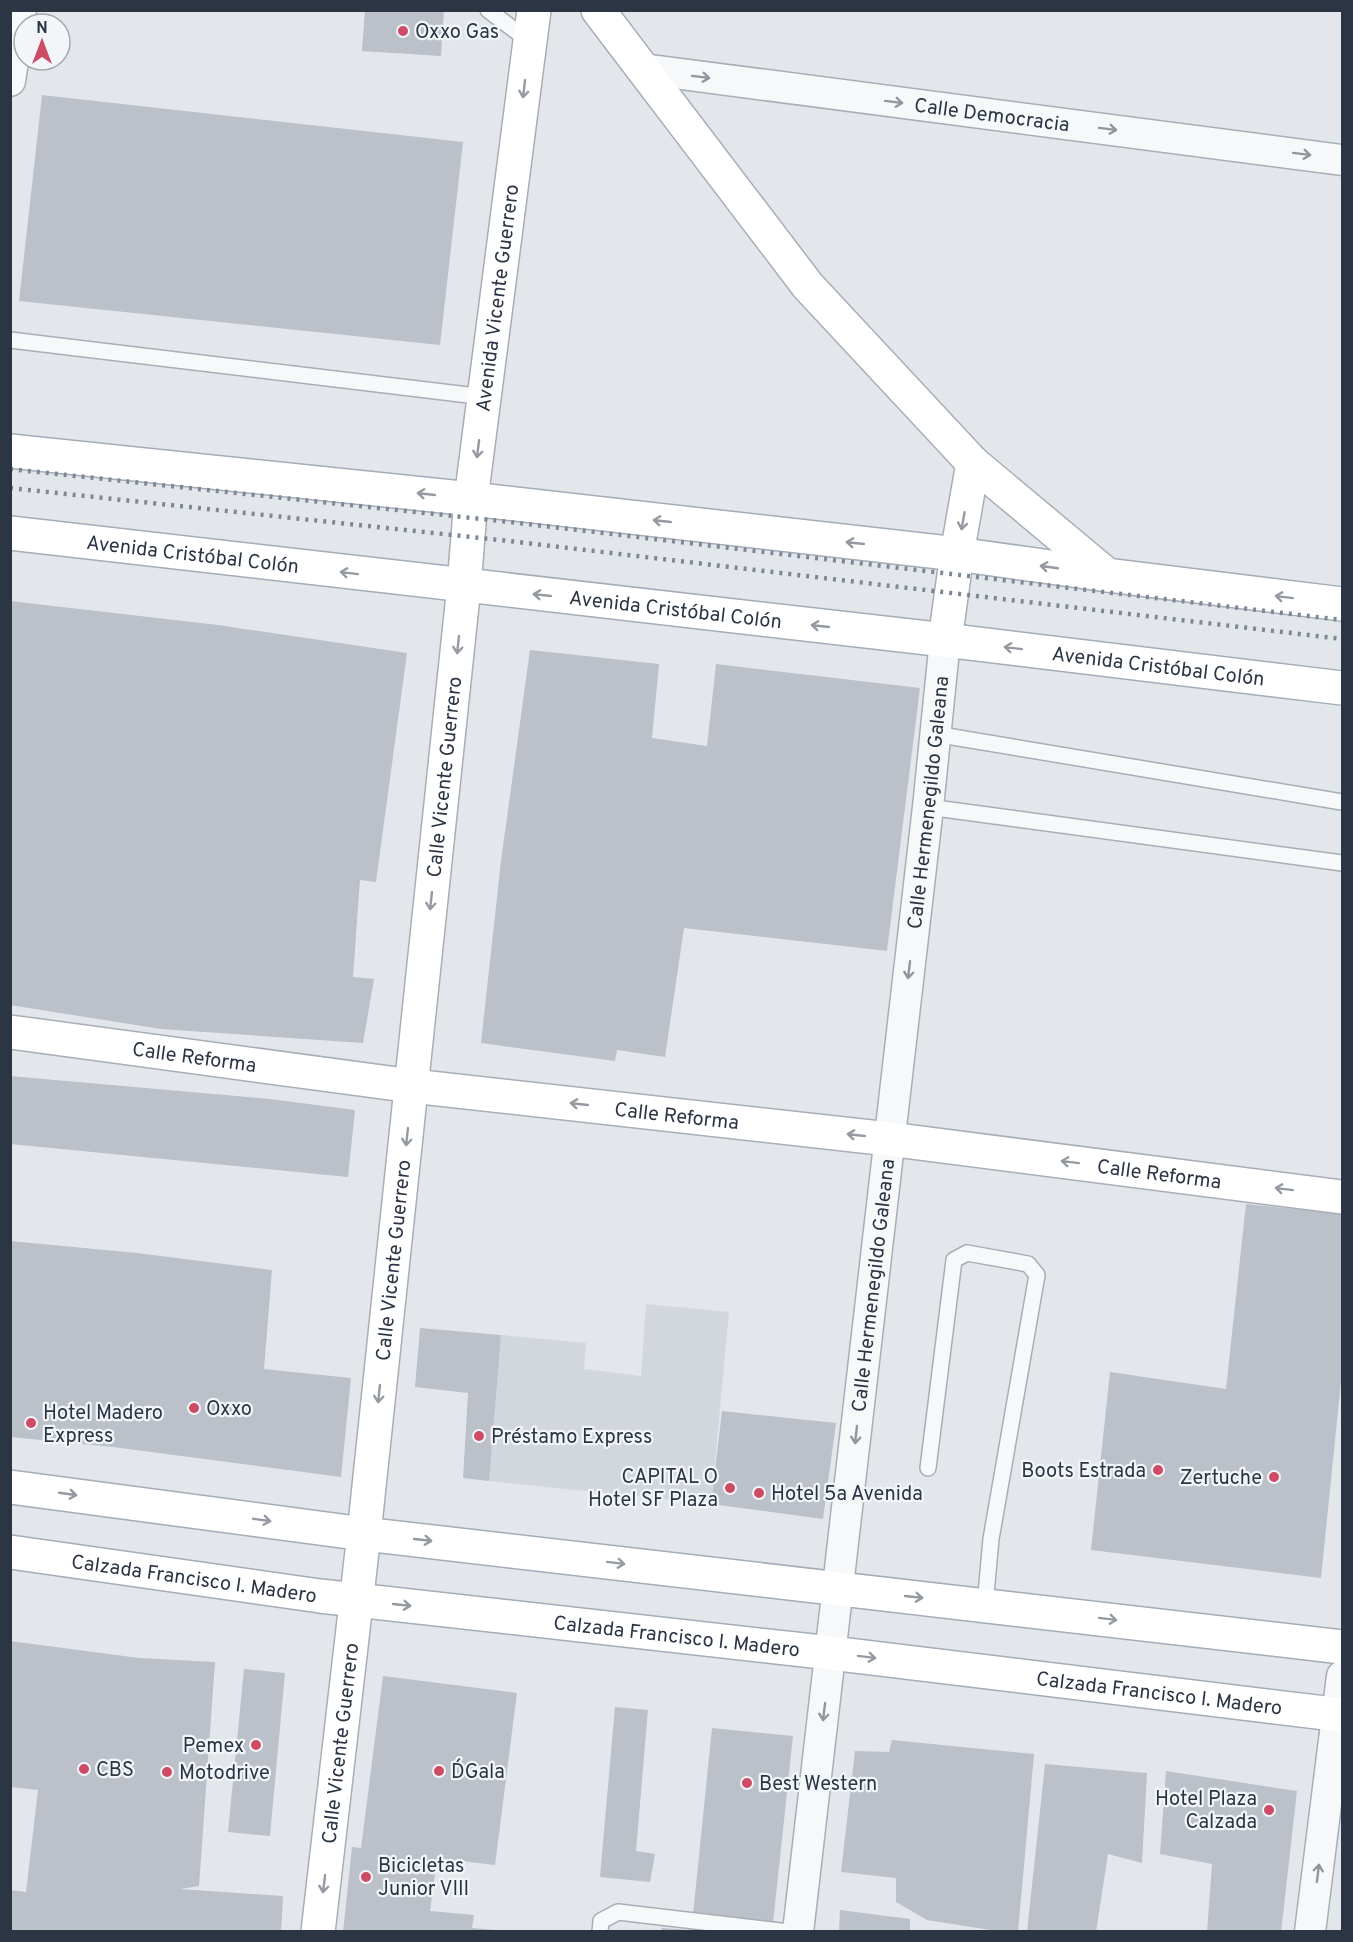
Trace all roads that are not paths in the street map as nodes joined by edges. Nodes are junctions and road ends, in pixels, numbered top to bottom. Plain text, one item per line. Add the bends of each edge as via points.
1 (488, 10) edge
2 (598, 10) edge
3 (532, 26) edge
4 (12, 64) edge
5 (643, 69) junction
6 (10, 81) edge
7 (1342, 160) edge
8 (10, 340) edge
9 (485, 397) junction
10 (10, 451) edge
11 (973, 463) junction
12 (471, 499) junction
13 (10, 533) edge
14 (957, 554) junction
15 (1107, 575) junction
16 (464, 586) junction
17 (1342, 603) edge
18 (945, 640) junction
19 (1342, 688) edge
20 (935, 734) junction
21 (1342, 802) edge
22 (928, 807) junction
23 (1342, 863) edge
24 (10, 1032) edge
25 (412, 1086) junction
26 (890, 1139) junction
27 (1342, 1197) edge
28 (928, 1468) dead end
29 (10, 1487) edge
30 (364, 1534) junction
31 (10, 1552) edge
32 (839, 1589) junction
33 (356, 1599) junction
34 (985, 1605) junction
35 (1342, 1647) edge
36 (831, 1653) junction
37 (1342, 1676) edge
38 (1341, 1715) edge
39 (318, 1932) edge
40 (600, 1932) edge
41 (789, 1932) edge
42 (798, 1932) edge
43 (1310, 1932) edge

1 - 3 lane
2 - 5 main road
3 -> 9 main road, Avenida Vicente Guerrero
4 - 6 street
5 -> 7 street, Calle Democracia
5 - 11 main road via 808,286
8 - 9 lane
9 -> 12 main road, Avenida Vicente Guerrero
12 -> 10 main road
11 -> 14 main road
11 - 15 main road
14 -> 12 main road
12 - 16 main road, Avenida Vicente Guerrero
16 -> 13 main road, Avenida Cristóbal Colón
15 -> 14 main road
14 - 18 main road
17 -> 15 main road
18 -> 16 main road, Avenida Cristóbal Colón
16 -> 25 main road, Calle Vicente Guerrero
19 -> 18 main road, Avenida Cristóbal Colón
18 - 20 street, Calle Hermenegildo Galeana
20 - 21 lane
20 - 22 street, Calle Hermenegildo Galeana
22 - 23 lane
22 -> 26 street, Calle Hermenegildo Galeana
24 - 25 main road, Calle Reforma
26 -> 25 main road, Calle Reforma
25 -> 30 main road, Calle Vicente Guerrero
27 -> 26 main road, Calle Reforma
26 -> 32 street, Calle Hermenegildo Galeana
28 - 34 lane via 954,1260 967,1253 1028,1264 1037,1275 991,1539
29 -> 30 main road
30 -> 32 main road
30 - 33 main road, Calle Vicente Guerrero
31 - 33 main road, Calzada Francisco I. Madero
32 -> 34 main road
32 - 36 street, Calle Hermenegildo Galeana
33 -> 36 main road, Calzada Francisco I. Madero
33 -> 39 main road, Calle Vicente Guerrero
34 -> 35 main road
36 -> 38 main road, Calzada Francisco I. Madero
36 -> 42 street, Calle Hermenegildo Galeana
37 - 38 street
43 -> 38 street
40 - 41 lane via 601,1921 618,1912

